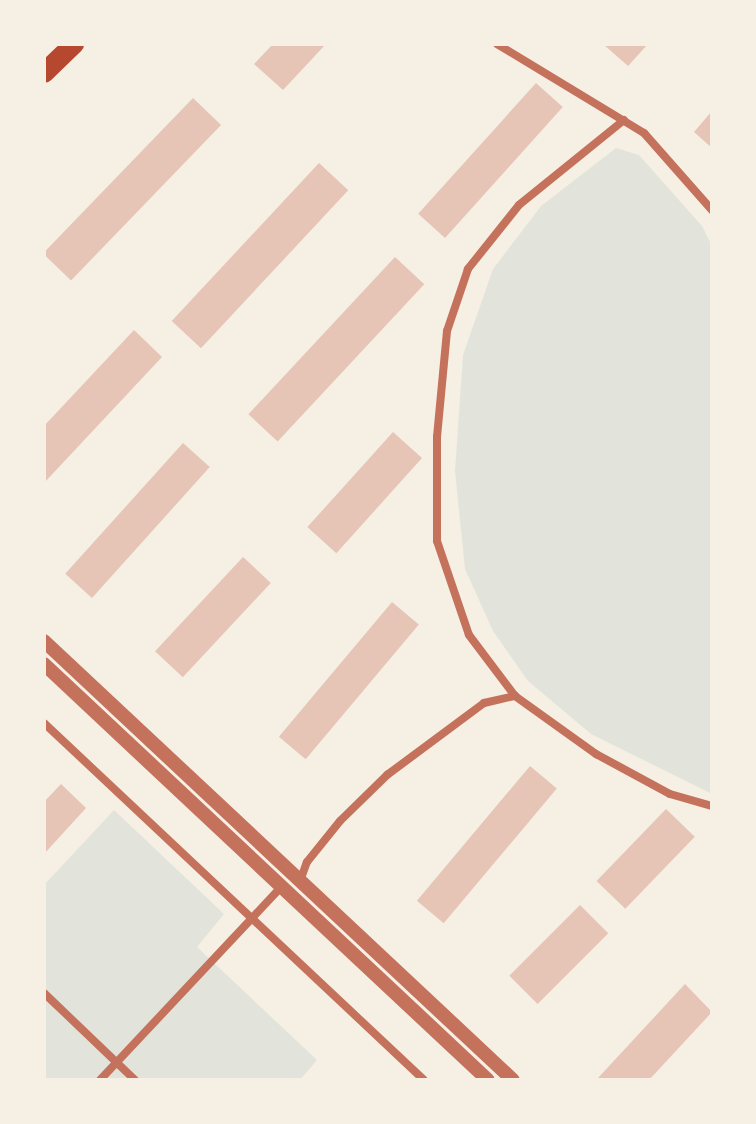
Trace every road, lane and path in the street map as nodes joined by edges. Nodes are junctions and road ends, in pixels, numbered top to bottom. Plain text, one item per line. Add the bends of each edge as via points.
1 (74, 44) edge
2 (497, 44) edge
3 (44, 73) edge
4 (624, 120) junction
5 (712, 210) edge
6 (44, 641) edge
7 (44, 664) edge
8 (515, 696) junction
9 (44, 723) edge
10 (712, 806) edge
11 (300, 881) junction
12 (282, 886) junction
13 (253, 919) junction
14 (44, 993) edge
15 (117, 1063) junction
16 (100, 1080) edge
17 (135, 1080) edge
18 (424, 1080) edge
19 (488, 1080) edge
20 (513, 1080) edge

1 - 3 highway
2 - 4 street
4 - 5 street via 644,133
4 - 8 street via 519,205 468,269 447,331 437,437 437,541 469,635
6 - 11 street
7 - 12 street
8 - 10 street via 596,754 670,794
8 - 11 street via 484,703 387,775 340,821 307,862
9 - 13 street
11 - 20 street
12 - 13 street
12 - 19 street
13 - 15 street
13 - 18 street
14 - 15 street
15 - 16 street
15 - 17 street

